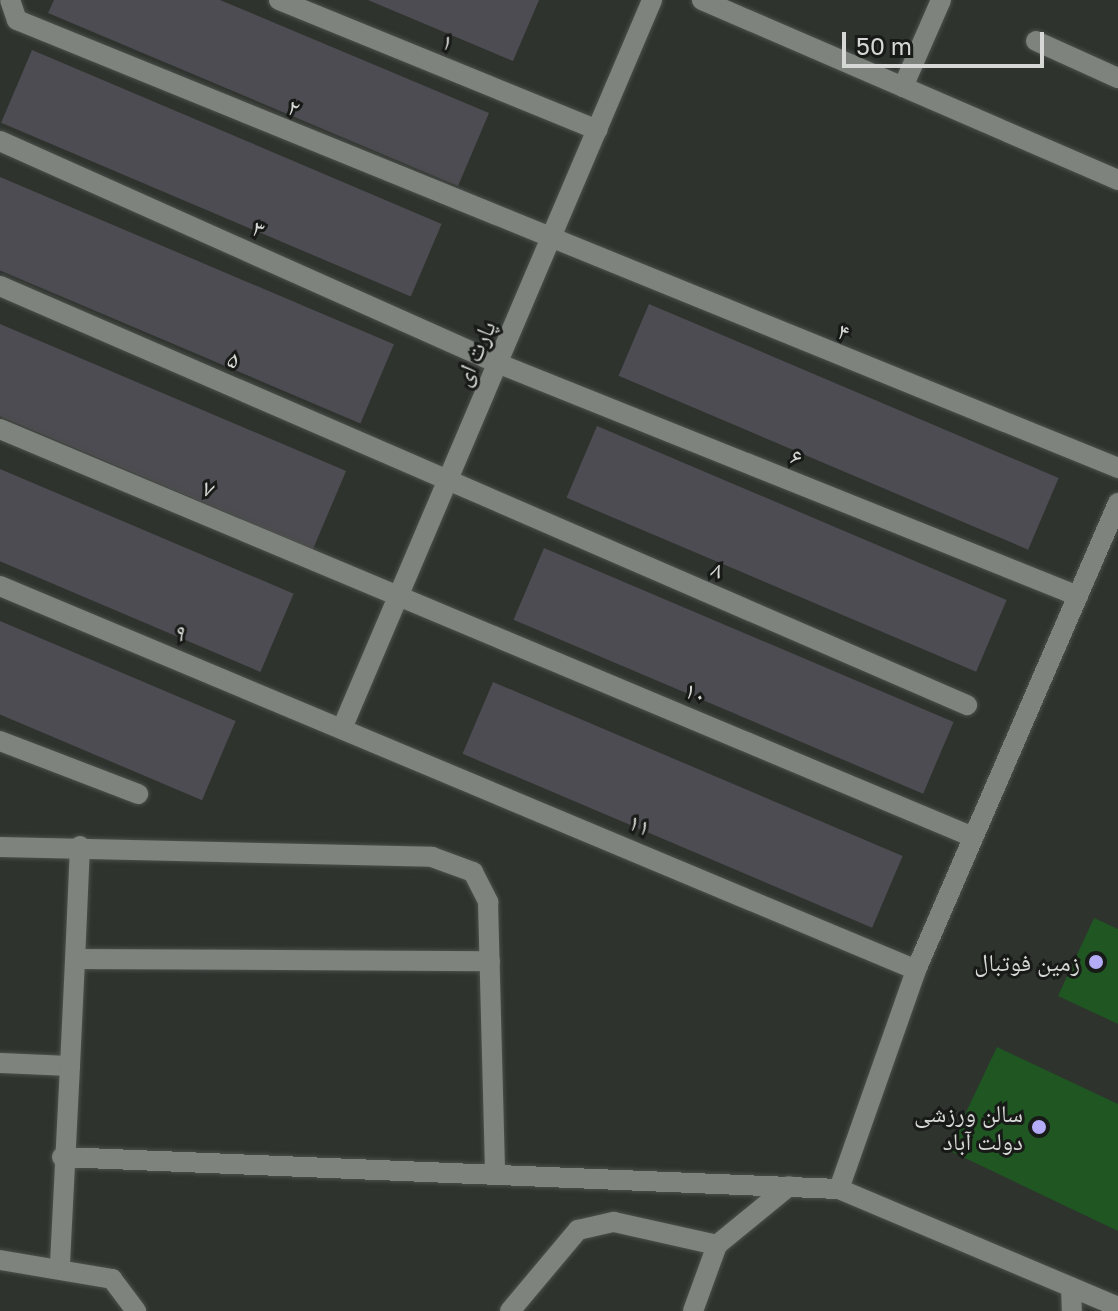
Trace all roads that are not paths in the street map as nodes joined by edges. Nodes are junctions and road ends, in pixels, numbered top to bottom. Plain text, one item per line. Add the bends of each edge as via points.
1 (10, 0) edge
2 (279, 0) edge
3 (652, 0) edge
4 (702, 0) edge
5 (941, 0) edge
6 (1036, 41) dead end
7 (1118, 78) edge
8 (903, 87) junction
9 (597, 130) junction
10 (0, 141) edge
11 (1118, 180) edge
12 (551, 243) junction
13 (0, 286) edge
14 (497, 363) junction
15 (0, 429) edge
16 (1118, 468) edge
17 (447, 480) junction
18 (1118, 503) edge
19 (0, 586) edge
20 (398, 595) junction
21 (1078, 596) junction
22 (967, 705) dead end
23 (343, 726) junction
24 (0, 741) edge
25 (138, 794) dead end
26 (973, 837) junction
27 (80, 846) junction
28 (0, 847) edge
29 (75, 959) junction
30 (490, 961) junction
31 (916, 970) junction
32 (0, 1063) edge
33 (70, 1066) junction
34 (62, 1157) junction
35 (495, 1173) junction
36 (789, 1186) junction
37 (839, 1189) junction
38 (717, 1245) junction
39 (0, 1260) edge
40 (60, 1265) junction
41 (1071, 1287) junction
42 (1118, 1307) edge
43 (136, 1311) edge
44 (510, 1311) edge
45 (693, 1311) edge
46 (1072, 1311) edge

1 - 12 street, ۲ via 17,20
2 - 9 street, ۱
3 - 9 street, پارت ای
4 - 8 street
5 - 8 street
6 - 7 street
8 - 11 street
9 - 12 street, پارت ای
10 - 14 street, ۳
12 - 14 street, پارت ای
12 - 16 street, ۴
13 - 17 street, ۵
14 - 17 street, پارت ای
14 - 21 street, ۶
15 - 20 street, ۷
17 - 20 street, پارت ای
17 - 22 street, ۸
18 - 21 street
19 - 23 street, ۹
20 - 23 street, پارت ای
20 - 26 street, ۱۰
21 - 26 street
23 - 31 street, ۱۱
24 - 25 street
26 - 31 street
27 - 28 street
27 - 29 street
27 - 30 street via 432,857 473,872 488,902
29 - 30 street
29 - 33 street
30 - 35 street
31 - 37 street
32 - 33 street
33 - 34 street
34 - 35 street
34 - 40 street
35 - 36 street
36 - 37 street
36 - 38 street
37 - 41 street
38 - 44 street via 614,1222 578,1230
38 - 45 street
39 - 40 street
40 - 43 street via 112,1279
41 - 42 street
41 - 46 street

